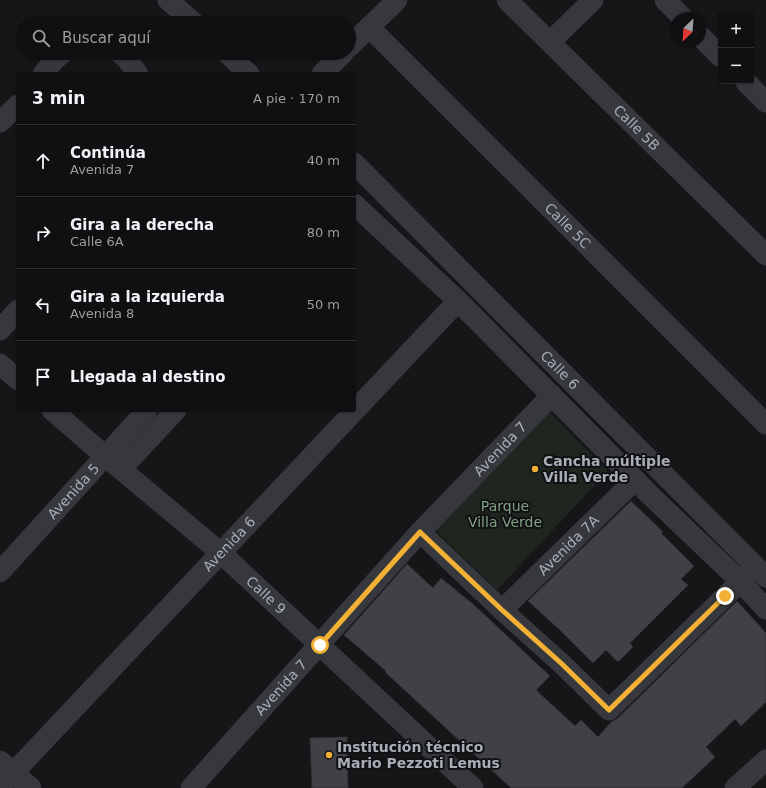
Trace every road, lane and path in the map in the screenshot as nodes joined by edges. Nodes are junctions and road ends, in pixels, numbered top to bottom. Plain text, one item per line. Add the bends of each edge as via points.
1 (168, 0) edge
2 (398, 0) edge
3 (507, 0) edge
4 (594, 0) edge
5 (665, 0) edge
6 (677, 12) edge
7 (186, 16) edge
8 (369, 27) junction
9 (356, 40) edge
10 (550, 42) junction
11 (706, 42) edge
12 (718, 54) edge
13 (54, 60) edge
14 (128, 60) edge
15 (336, 60) edge
16 (45, 72) edge
17 (136, 72) edge
18 (324, 72) edge
19 (748, 84) edge
20 (766, 102) edge
21 (16, 107) edge
22 (0, 122) edge
23 (356, 165) edge
24 (356, 210) edge
25 (766, 255) edge
26 (458, 301) junction
27 (16, 312) edge
28 (0, 330) edge
29 (0, 364) edge
30 (16, 378) edge
31 (552, 395) junction
32 (356, 409) edge
33 (54, 412) edge
34 (145, 412) edge
35 (174, 412) edge
36 (354, 412) edge
37 (766, 424) edge
38 (105, 456) junction
39 (121, 469) junction
40 (668, 478) junction
41 (635, 480) junction
42 (650, 495) junction
43 (420, 532) junction
44 (221, 553) junction
45 (0, 572) edge
46 (761, 572) edge
47 (740, 582) junction
48 (766, 609) edge
49 (502, 610) junction
50 (320, 645) junction
51 (766, 760) edge
52 (4, 773) edge
53 (31, 788) edge
54 (191, 788) edge
55 (473, 788) edge
56 (735, 788) edge

1 - 7 street
2 - 8 street
3 - 10 street, Calle 5B
4 - 10 street
5 - 6 street
8 - 9 street
8 - 37 street, Calle 5C
10 - 25 street, Calle 5B
11 - 12 street
13 - 16 street
14 - 17 street
15 - 18 street
19 - 20 street
21 - 22 street
23 - 40 street, Calle 6
24 - 26 street, Calle 6
26 - 31 street, Calle 6
26 - 32 street, Avenida 6
27 - 28 street
29 - 30 street
31 - 41 street, Calle 6
31 - 43 street, Avenida 7
33 - 38 street, Calle 9
34 - 38 street, Avenida 5
35 - 39 street, Avenida 5
36 - 44 street, Avenida 6
38 - 39 street, Calle 9
38 - 45 street, Avenida 5
39 - 44 street, Calle 9
40 - 42 street
40 - 46 street, Calle 6
41 - 42 street, Calle 6
41 - 49 street, Avenida 7A
42 - 47 street, Calle 6
43 - 49 street
43 - 50 street, Avenida 7
44 - 50 street, Calle 9
44 - 52 street, Avenida 6
46 - 47 street
47 - 48 street, Calle 6
47 - 49 street via 609,710
50 - 54 street, Avenida 7
50 - 55 street, Calle 9
51 - 56 street
52 - 53 street

